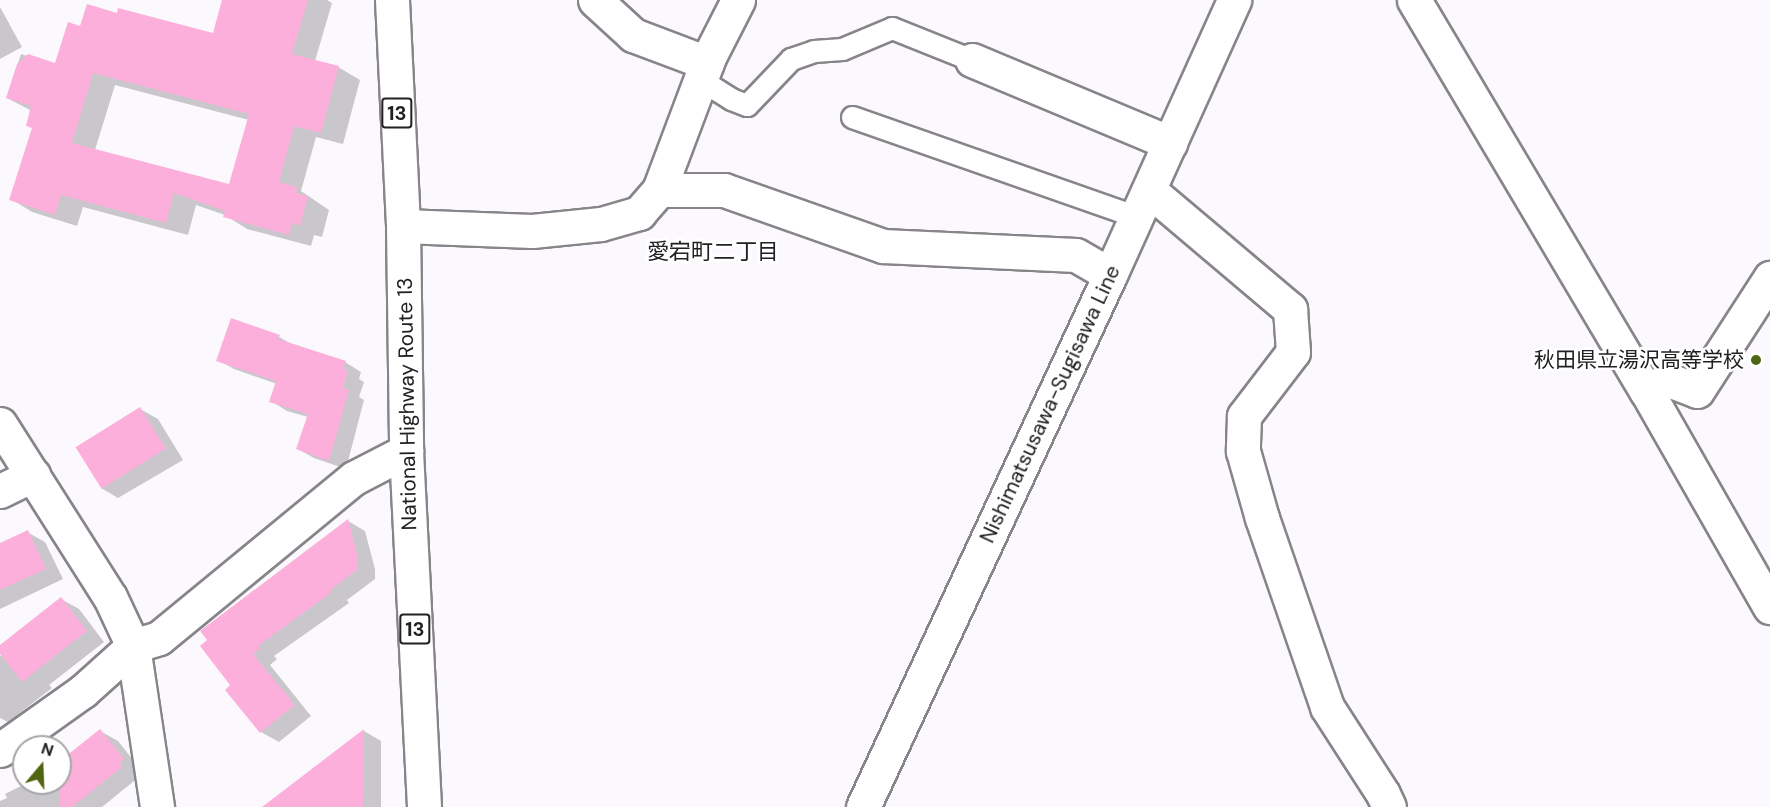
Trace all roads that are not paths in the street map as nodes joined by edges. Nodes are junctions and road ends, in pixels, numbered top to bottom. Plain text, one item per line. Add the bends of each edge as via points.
1 (392, 0) edge
2 (595, 0) edge
3 (738, 0) edge
4 (1234, 0) edge
5 (1414, 0) edge
6 (972, 60) joint
7 (704, 71) junction
8 (852, 117) dead end
9 (1170, 143) junction
10 (659, 190) junction
11 (1143, 204) junction
12 (402, 226) junction
13 (1110, 275) junction
14 (1770, 278) edge
15 (1646, 390) junction
16 (0, 424) edge
17 (406, 452) junction
18 (33, 475) junction
19 (0, 491) edge
20 (1770, 607) edge
21 (133, 646) junction
22 (0, 750) edge
23 (157, 807) edge
24 (424, 807) edge
25 (862, 807) edge
26 (1389, 807) edge

1 - 12 main road, National Highway Route 13 / 13
2 - 7 main road via 633,35
3 - 7 main road
4 - 9 main road, Nishimatsusawa-Sugisawa Line
5 - 15 main road
6 - 7 lane via 892,28 842,49 814,51 791,59 747,105 731,99
6 - 9 main road
7 - 10 main road
8 - 11 lane
9 - 11 main road, Nishimatsusawa-Sugisawa Line
10 - 12 main road via 639,213 601,224 532,231
10 - 13 main road via 724,190 883,246 1076,255
11 - 13 main road, Nishimatsusawa-Sugisawa Line
11 - 26 main road via 1290,309 1293,352 1244,416 1243,451 1327,707
12 - 17 main road, National Highway Route 13 / 13
13 - 25 main road, Nishimatsusawa-Sugisawa Line
14 - 15 main road via 1697,391 1669,380
15 - 20 main road
16 - 18 main road
17 - 21 main road via 354,478 159,638
17 - 24 main road, National Highway Route 13 / 13
18 - 19 main road
18 - 21 main road via 110,597
21 - 22 main road via 83,691
21 - 23 main road

